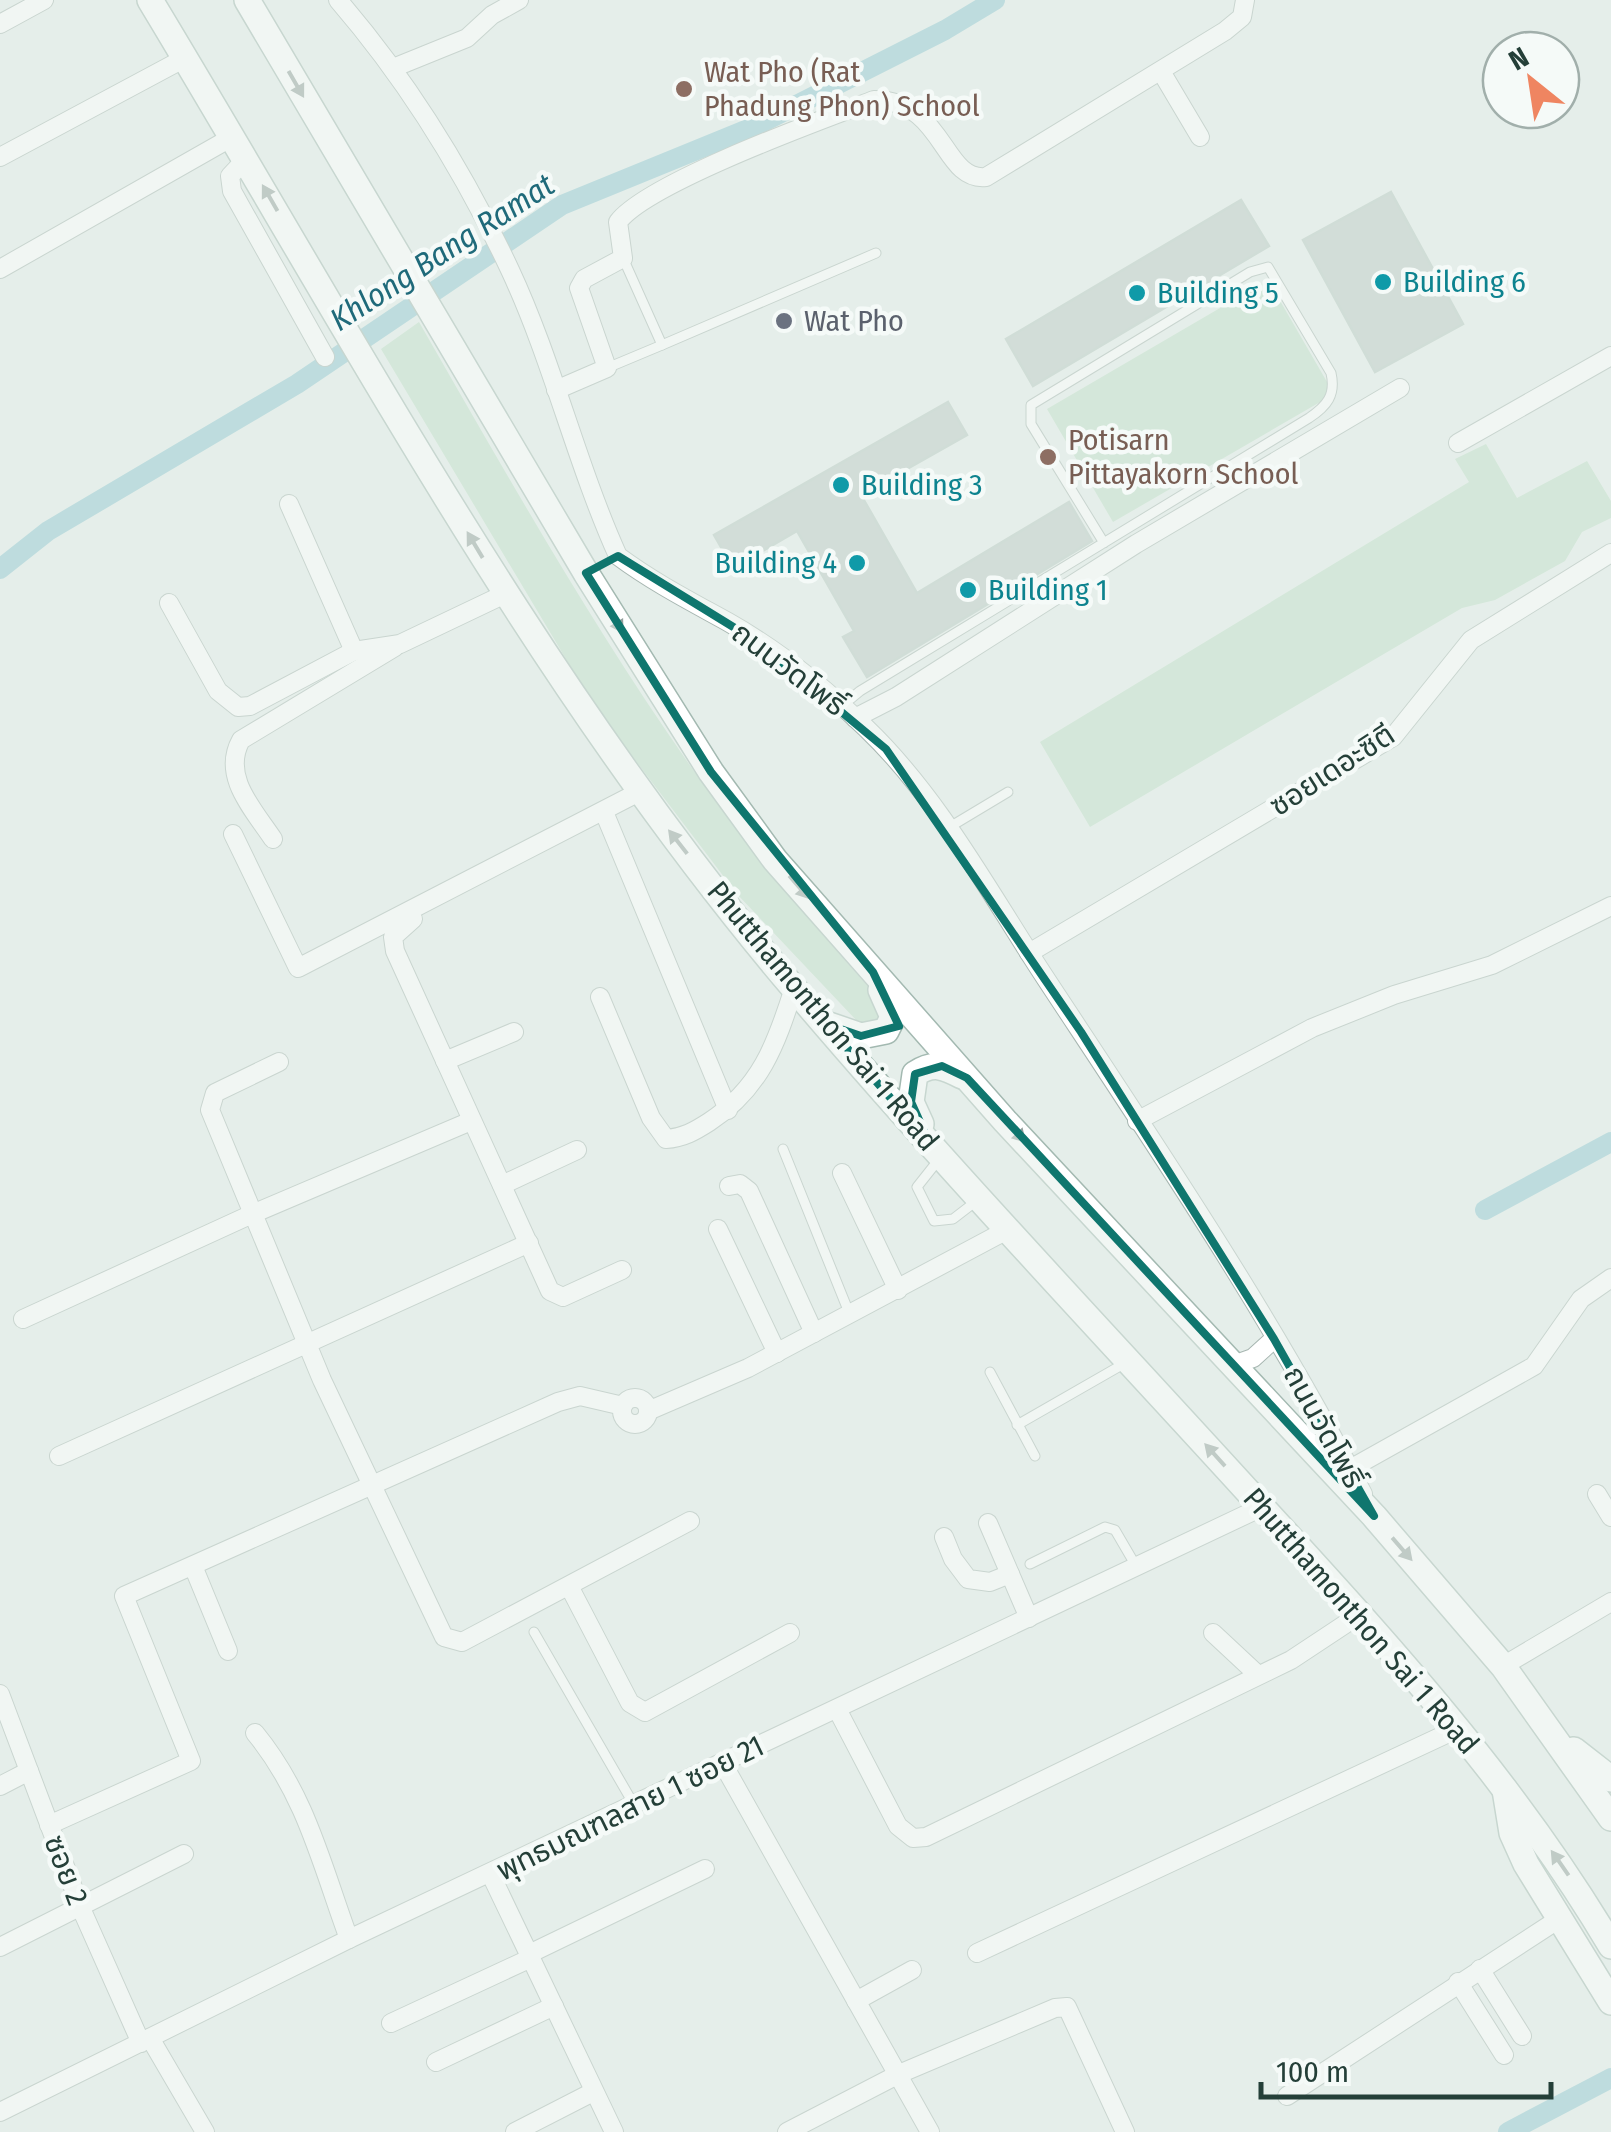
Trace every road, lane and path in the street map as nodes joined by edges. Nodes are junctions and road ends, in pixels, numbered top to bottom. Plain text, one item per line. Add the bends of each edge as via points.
1 (44, 0) edge
2 (150, 0) edge
3 (247, 0) edge
4 (338, 0) edge
5 (520, 0) edge
6 (1245, 0) edge
7 (0, 24) edge
8 (185, 58) junction
9 (393, 68) junction
10 (1162, 73) junction
11 (1200, 138) dead end
12 (240, 147) junction
13 (0, 157) edge
14 (876, 254) dead end
15 (623, 258) junction
16 (0, 269) edge
17 (662, 345) junction
18 (1611, 356) edge
19 (325, 358) dead end
20 (608, 368) junction
21 (1400, 388) dead end
22 (556, 390) junction
23 (1458, 443) dead end
24 (289, 504) dead end
25 (1104, 544) junction
26 (1610, 551) edge
27 (618, 556) junction
28 (586, 573) junction
29 (505, 594) junction
30 (169, 604) dead end
31 (400, 644) junction
32 (354, 651) junction
33 (848, 712) junction
34 (639, 792) junction
35 (1008, 792) dead end
36 (604, 812) junction
37 (948, 828) junction
38 (233, 834) dead end
39 (273, 839) dead end
40 (1611, 906) edge
41 (436, 907) dead end
42 (1029, 953) junction
43 (872, 972) junction
44 (794, 988) junction
45 (600, 998) dead end
46 (826, 1024) junction
47 (514, 1032) dead end
48 (280, 1062) dead end
49 (445, 1062) junction
50 (968, 1078) junction
51 (728, 1110) junction
52 (471, 1121) junction
53 (1136, 1121) junction
54 (784, 1149) dead end
55 (935, 1149) junction
56 (578, 1150) dead end
57 (842, 1173) dead end
58 (502, 1185) junction
59 (729, 1186) dead end
60 (980, 1198) junction
61 (250, 1214) junction
62 (718, 1229) dead end
63 (1009, 1229) junction
64 (529, 1243) junction
65 (622, 1270) dead end
66 (1611, 1278) edge
67 (898, 1290) junction
68 (850, 1315) junction
69 (24, 1319) dead end
70 (814, 1334) junction
71 (1274, 1338) junction
72 (306, 1344) junction
73 (777, 1353) junction
74 (1129, 1361) junction
75 (1236, 1364) junction
76 (990, 1372) dead end
77 (1017, 1425) junction
78 (59, 1456) dead end
79 (1034, 1456) dead end
80 (1350, 1469) junction
81 (373, 1484) junction
82 (1597, 1494) dead end
83 (1262, 1507) junction
84 (1374, 1516) junction
85 (1611, 1518) edge
86 (690, 1522) dead end
87 (988, 1523) dead end
88 (944, 1537) dead end
89 (1030, 1564) dead end
90 (193, 1566) junction
91 (1136, 1566) junction
92 (1010, 1574) junction
93 (569, 1586) junction
94 (1611, 1602) edge
95 (1358, 1615) junction
96 (1029, 1618) junction
97 (534, 1632) dead end
98 (790, 1633) dead end
99 (1214, 1633) dead end
100 (228, 1650) dead end
101 (1502, 1666) junction
102 (1258, 1674) junction
103 (0, 1694) edge
104 (837, 1709) junction
105 (1457, 1729) junction
106 (256, 1733) dead end
107 (1558, 1738) junction
108 (723, 1764) junction
109 (29, 1771) junction
110 (1608, 1771) edge
111 (0, 1786) edge
112 (1504, 1787) junction
113 (635, 1806) junction
114 (1611, 1818) edge
115 (49, 1825) junction
116 (184, 1854) dead end
117 (706, 1869) dead end
118 (491, 1875) junction
119 (80, 1906) junction
120 (1559, 1919) junction
121 (349, 1939) junction
122 (0, 1946) edge
123 (1611, 1946) edge
124 (976, 1953) dead end
125 (530, 1956) junction
126 (1480, 1968) junction
127 (912, 1970) dead end
128 (1458, 1982) junction
129 (856, 2001) junction
130 (1611, 2002) edge
131 (554, 2006) junction
132 (391, 2023) dead end
133 (1522, 2036) dead end
134 (146, 2040) junction
135 (1504, 2055) dead end
136 (436, 2062) dead end
137 (899, 2074) junction
138 (594, 2092) junction
139 (1287, 2096) dead end
140 (0, 2112) edge
141 (205, 2132) edge
142 (515, 2132) edge
143 (614, 2132) edge
144 (786, 2132) edge
145 (930, 2132) edge
146 (1126, 2132) edge

1 - 7 street
2 - 8 main road, Phutthamonthon Sai 1 Road
3 -> 28 main road
4 - 9 street
5 - 9 street via 467,38
6 - 10 street via 1242,17
8 - 12 main road, Phutthamonthon Sai 1 Road
8 - 13 street
9 - 22 street via 511,272
10 - 11 street
10 - 15 street via 976,178 960,168 912,107 874,100 637,203 618,222
12 - 16 street
12 - 19 street via 232,191
29 -> 12 main road, Phutthamonthon Sai 1 Road
14 - 17 lane
15 - 17 lane
15 - 20 street via 584,278 579,288
17 - 20 lane
18 - 23 street
20 - 22 street
21 - 33 street via 896,696
22 - 27 street
24 - 32 street
25 - 25 lane via 1319,412 1331,398 1331,373 1268,267 1031,405 1032,424
25 - 33 lane
26 - 42 street, ซอยเดอะซิตี via 1471,640 1393,737
27 - 28 street
27 - 33 street, ถนนวัดโพธิ์ via 756,640
28 -> 43 main road via 710,772
29 - 31 street
29 - 34 main road, Phutthamonthon Sai 1 Road
30 - 32 street via 218,690 238,707
31 - 32 street
31 - 39 street via 241,740 233,772
33 - 37 street, ถนนวัดโพธิ์
34 - 36 street
44 -> 34 main road, Phutthamonthon Sai 1 Road
35 - 37 lane
36 - 38 street via 298,968
36 - 51 street
37 - 42 street, ถนนวัดโพธิ์
40 - 53 street via 1492,965 1394,994 1312,1028
41 - 49 street via 393,938
42 - 53 street, ถนนวัดโพธิ์
43 - 46 main road via 893,1018 886,1031 861,1036
43 - 50 main road
44 - 46 main road, Phutthamonthon Sai 1 Road
44 - 51 street via 759,1078
45 - 51 street via 666,1139 693,1133
46 - 55 main road, Phutthamonthon Sai 1 Road
47 - 49 street
48 - 61 street via 210,1100
49 - 52 street
50 - 55 main road via 942,1066 914,1074 911,1102
50 -> 75 main road
52 - 58 street
52 - 61 street
53 - 71 street, ถนนวัดโพธิ์
54 - 68 lane
55 - 60 main road, Phutthamonthon Sai 1 Road
55 - 60 lane via 916,1187 934,1221 953,1220
56 - 58 street
57 - 67 street
58 - 64 street
59 - 70 street via 749,1190
60 - 63 main road, Phutthamonthon Sai 1 Road
61 - 69 street
61 - 72 street
62 - 73 street
63 - 67 street
63 - 74 main road, Phutthamonthon Sai 1 Road
64 - 65 street via 556,1298
64 - 72 street
66 - 80 street via 1581,1300 1534,1366
67 - 68 street
68 - 70 street
70 - 73 street
71 - 75 street, ถนนวัดโพธิ์
71 - 80 street, ถนนวัดโพธิ์
72 - 78 street
72 - 81 street
73 - 81 street via 648,1411 640,1399 623,1406 580,1396 558,1402
74 - 77 lane
83 -> 74 main road, Phutthamonthon Sai 1 Road
75 - 84 main road
76 - 77 lane
77 - 79 lane
80 - 84 street, ถนนวัดโพธิ์
81 - 90 street
81 - 93 street via 450,1642 462,1642
82 - 85 street
83 - 91 street, พุทธมณฑลสาย 1 ซอย 21
83 - 95 main road, Phutthamonthon Sai 1 Road
84 -> 101 main road
86 - 93 street
87 - 92 street
88 - 92 street via 968,1578 990,1582
89 - 91 lane via 1104,1527 1114,1530
90 - 100 street
90 - 115 street via 124,1596 191,1761
91 - 96 street, พุทธมณฑลสาย 1 ซอย 21
92 - 96 street
93 - 98 street via 630,1703 645,1712
94 - 101 street
95 - 102 street via 1318,1646
95 - 105 main road, Phutthamonthon Sai 1 Road
96 - 104 street, พุทธมณฑลสาย 1 ซอย 21
97 - 113 lane
99 - 102 street
101 - 107 main road
102 - 104 street via 914,1838 898,1826
103 - 109 street, ซอย 2
104 - 108 street, พุทธมณฑลสาย 1 ซอย 21
105 - 112 main road, Phutthamonthon Sai 1 Road
105 - 124 street
106 - 121 street via 303,1806
107 - 110 main road
107 - 114 main road
108 - 113 street, พุทธมณฑลสาย 1 ซอย 21
108 - 129 street
109 - 111 street
109 - 115 street, ซอย 2
112 - 120 main road via 1512,1833
123 -> 112 main road, Phutthamonthon Sai 1 Road
113 - 118 street, พุทธมณฑลสาย 1 ซอย 21
115 - 119 street, ซอย 2
116 - 119 street
117 - 125 street
118 - 121 street, พุทธมณฑลสาย 1 ซอย 21
118 - 125 street
119 - 122 street
119 - 134 street, ซอย 2
120 - 126 street
120 - 130 main road
121 - 134 street, พุทธมณฑลสาย 1 ซอย 21
125 - 131 street
125 - 132 street
126 - 128 street
126 - 133 street
127 - 129 street
128 - 135 street
128 - 139 street
129 - 137 street
131 - 136 street
131 - 138 street
134 - 140 street, พุทธมณฑลสาย 1 ซอย 21
134 - 141 street, ซอย 2
137 - 144 street
137 - 145 street
137 - 146 street via 1067,2007
138 - 142 street
138 - 143 street

